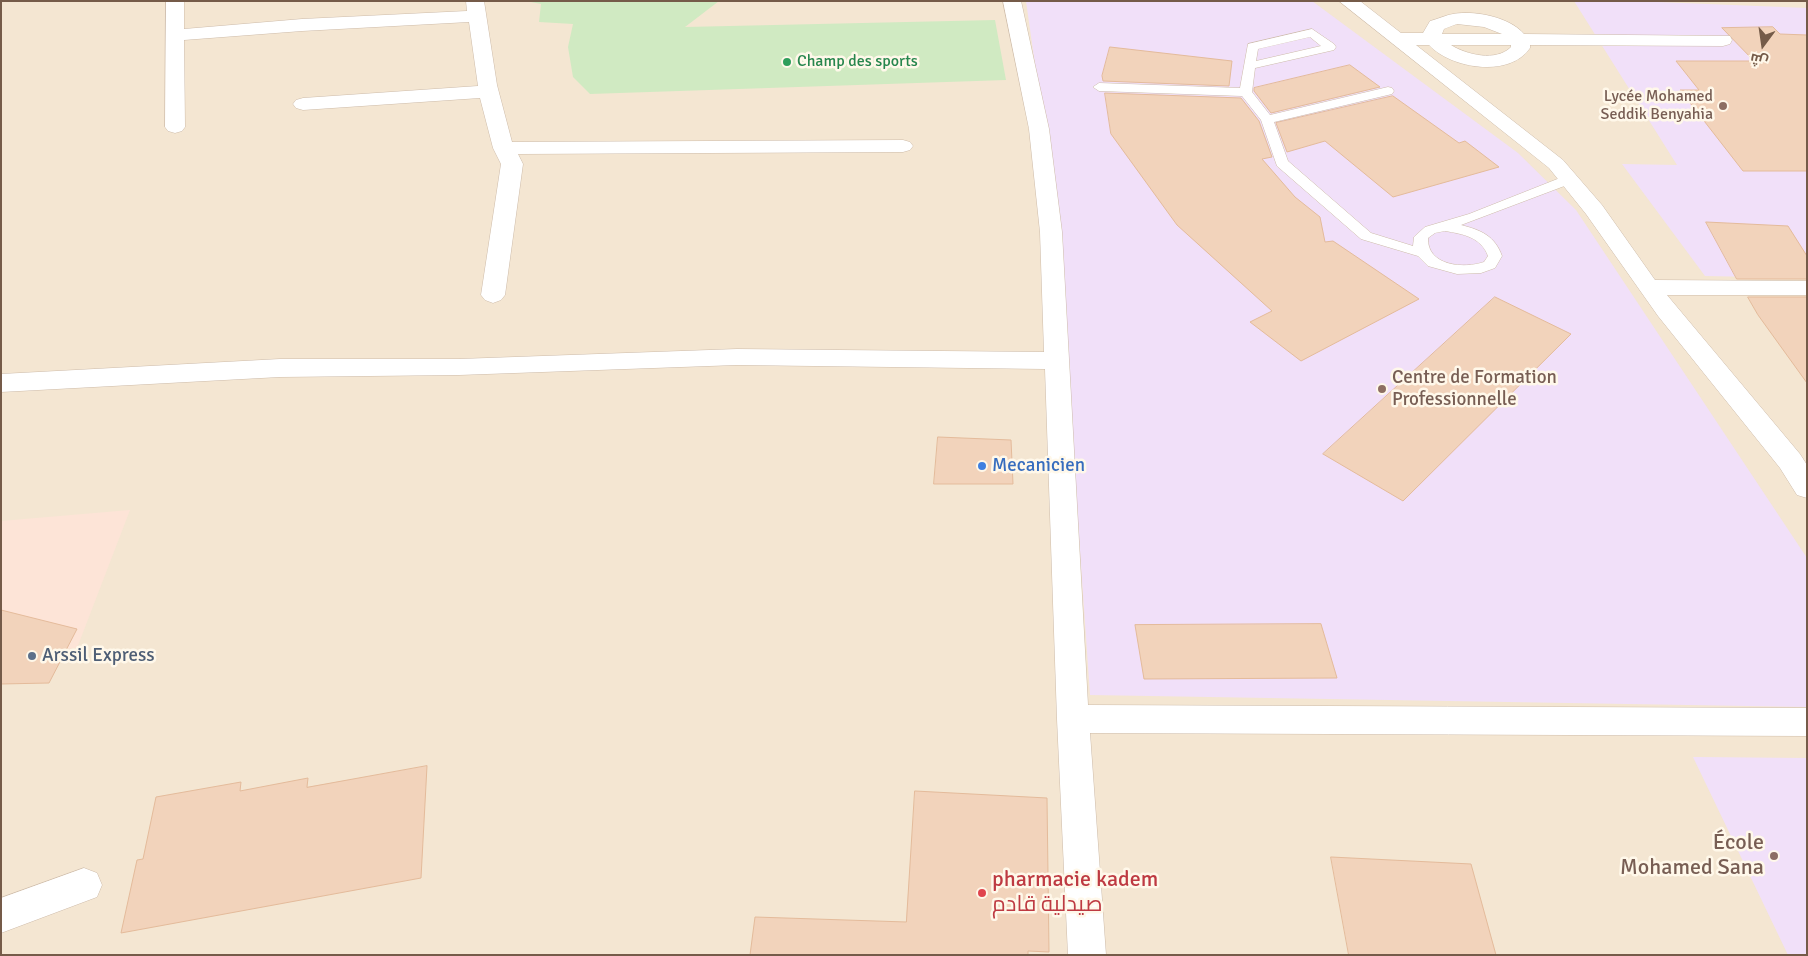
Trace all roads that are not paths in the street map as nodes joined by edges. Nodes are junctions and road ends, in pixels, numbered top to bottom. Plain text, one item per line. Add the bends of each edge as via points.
1 (175, 1) edge
2 (1012, 1) edge
3 (1348, 1) edge
4 (476, 8) edge
5 (176, 35) junction
6 (1396, 38) junction
7 (1433, 39) junction
8 (1519, 39) junction
9 (1723, 40) dead end
10 (1250, 66) junction
11 (1099, 86) dead end
12 (489, 91) junction
13 (1388, 91) dead end
14 (1246, 92) junction
15 (303, 104) dead end
16 (1266, 120) junction
17 (175, 127) dead end
18 (903, 146) dead end
19 (502, 148) junction
20 (1570, 179) junction
21 (1474, 217) junction
22 (1431, 231) junction
23 (1366, 236) junction
24 (1479, 236) junction
25 (1422, 252) junction
26 (1648, 287) junction
27 (1807, 288) edge
28 (494, 295) dead end
29 (1056, 361) junction
30 (1, 382) edge
31 (1799, 461) edge
32 (1807, 488) edge
33 (1074, 719) junction
34 (1807, 722) edge
35 (84, 886) dead end
36 (1, 916) edge
37 (1088, 955) edge

1 - 5 street
2 - 29 street via 1039,129 1051,232
3 - 6 street
4 - 5 street
4 - 12 street
5 - 17 street
6 - 7 street
6 - 20 street via 1556,164
7 - 8 street via 1432,32 1437,25 1461,18 1493,23
7 - 8 street via 1453,54 1486,61 1505,60 1517,54 1521,48
8 - 9 street
10 - 10 lane via 1252,48 1312,33 1330,47
10 - 14 lane
11 - 14 lane
12 - 15 street
12 - 19 street
13 - 16 lane
14 - 16 lane
16 - 23 lane via 1282,164
18 - 19 street
19 - 28 street via 512,164
20 - 21 lane
20 - 26 street via 1592,204
21 - 22 lane
21 - 24 lane via 1473,226
22 - 23 lane via 1404,239
22 - 24 lane via 1463,230
22 - 25 lane via 1419,242
23 - 25 lane
24 - 25 lane via 1490,246 1494,256 1490,265 1477,270 1460,271 1441,266
26 - 27 street
26 - 31 street
29 - 30 street via 737,357 459,367 280,368
29 - 33 street
31 - 32 street
33 - 34 street
33 - 37 street
35 - 36 street

